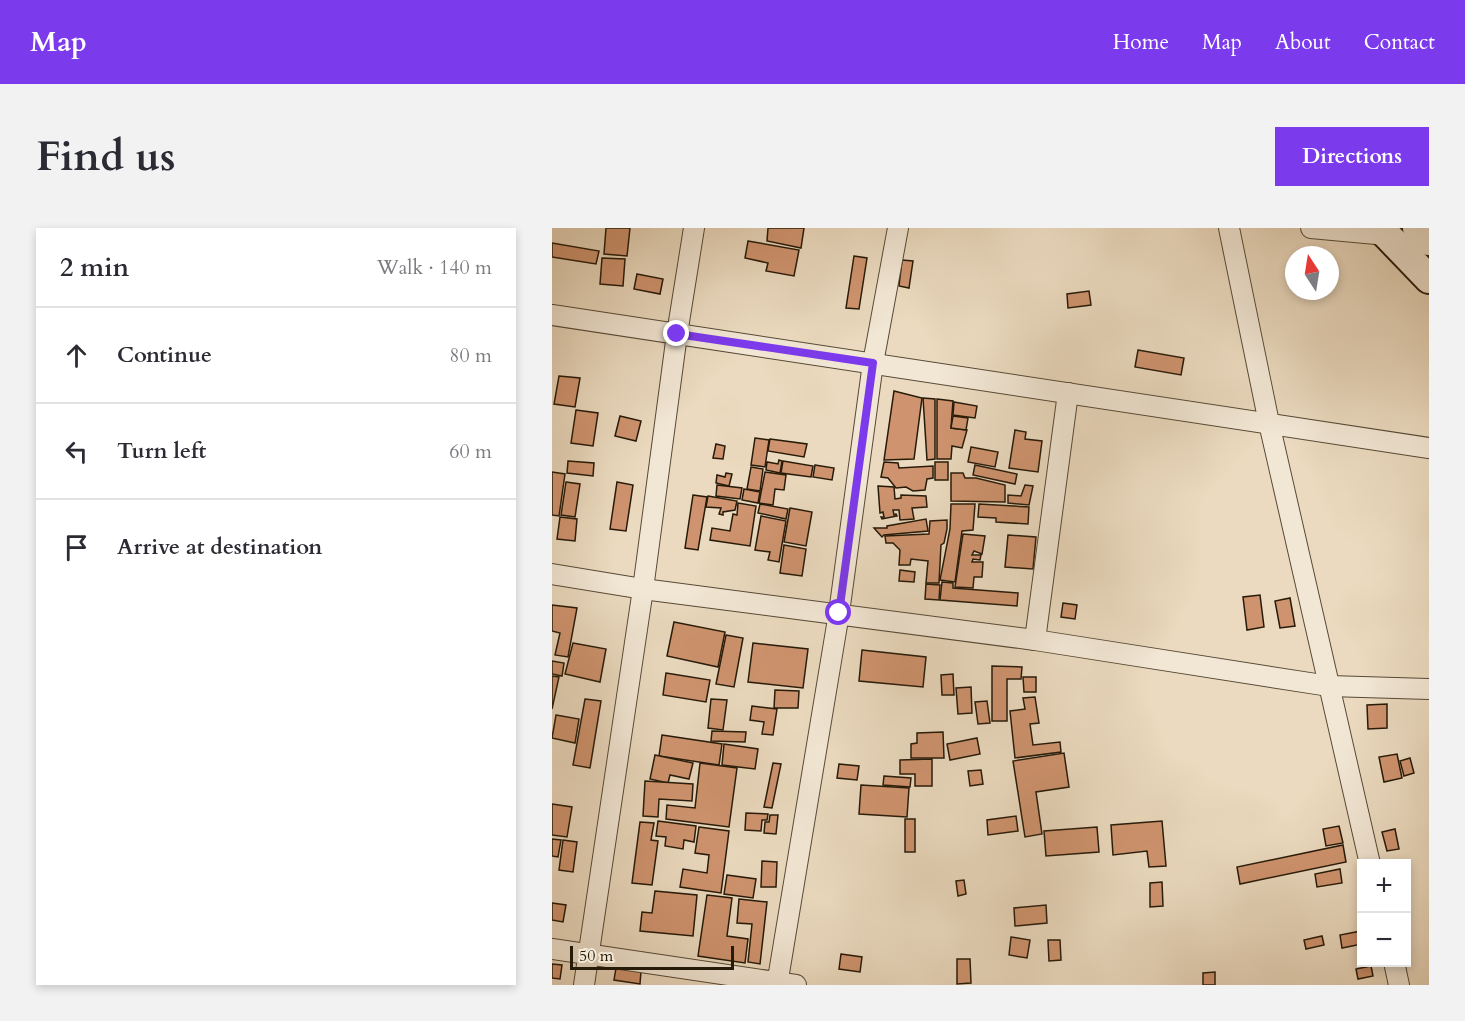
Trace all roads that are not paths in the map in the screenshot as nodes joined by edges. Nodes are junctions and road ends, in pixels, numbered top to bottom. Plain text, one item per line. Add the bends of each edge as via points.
1 (694, 228) edge
2 (898, 228) edge
3 (1229, 228) edge
4 (1311, 228) edge
5 (1417, 228) edge
6 (1384, 232) edge
7 (1429, 241) edge
8 (1429, 279) edge
9 (552, 315) edge
10 (677, 334) junction
11 (873, 363) junction
12 (1068, 393) junction
13 (1269, 423) junction
14 (1429, 448) edge
15 (552, 574) edge
16 (643, 589) junction
17 (839, 613) junction
18 (1035, 640) junction
19 (1329, 686) junction
20 (1429, 689) edge
21 (1369, 859) edge
22 (552, 949) edge
23 (589, 953) junction
24 (1395, 967) edge
25 (783, 984) edge
26 (584, 985) edge
27 (1399, 985) edge

1 - 10 street
2 - 11 street
3 - 13 street
4 - 6 street
5 - 7 main road
6 - 8 main road
9 - 10 street
10 - 11 street
10 - 16 street
11 - 12 street
11 - 17 street
12 - 13 street
12 - 18 street
13 - 14 street
13 - 19 street
15 - 16 street
16 - 17 street
16 - 23 street
17 - 18 street
17 - 25 street
18 - 19 street
19 - 20 street
19 - 21 street
22 - 23 street
23 - 25 street
23 - 26 street
24 - 27 street

